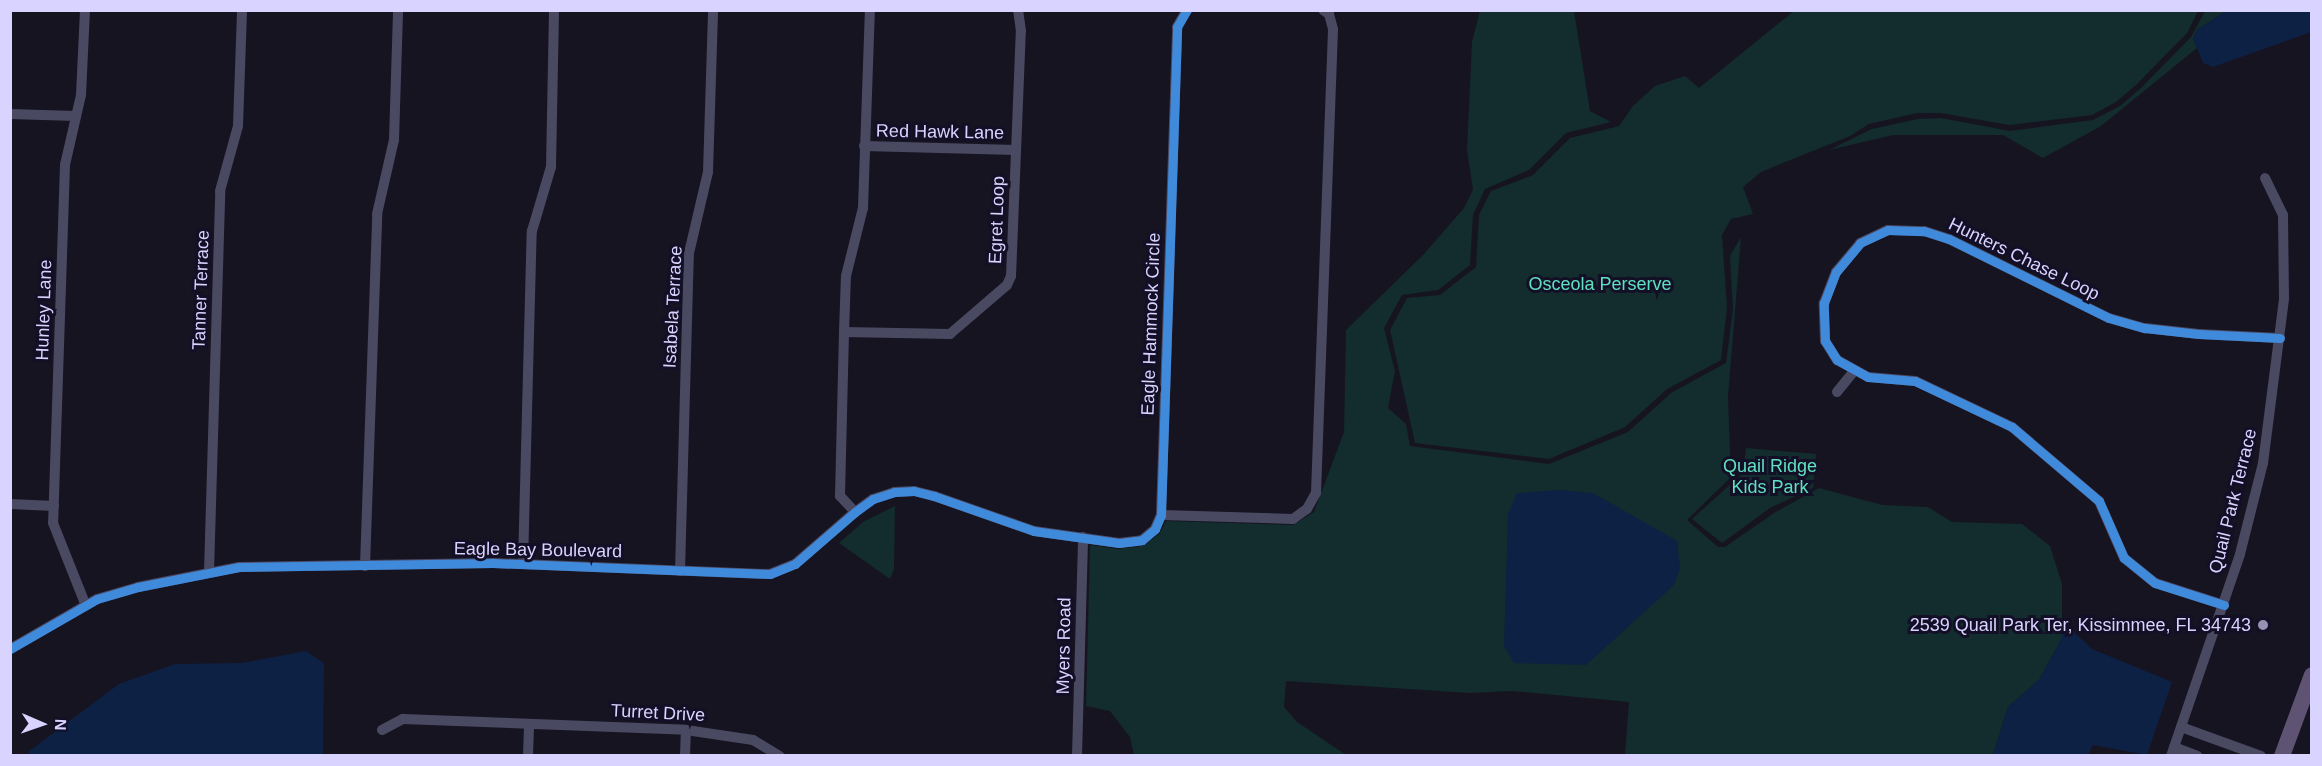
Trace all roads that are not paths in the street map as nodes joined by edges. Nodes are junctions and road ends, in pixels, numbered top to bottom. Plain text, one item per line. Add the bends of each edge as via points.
1 (85, 10) edge
2 (242, 10) edge
3 (398, 10) edge
4 (554, 10) edge
5 (713, 10) edge
6 (870, 10) edge
7 (1018, 10) edge
8 (1187, 10) edge
9 (1323, 10) edge
10 (10, 114) edge
11 (76, 116) junction
12 (864, 146) junction
13 (1016, 150) junction
14 (2265, 178) dead end
15 (844, 332) junction
16 (2280, 338) junction
17 (1853, 372) junction
18 (1837, 392) dead end
19 (10, 504) edge
20 (54, 506) junction
21 (855, 512) junction
22 (1161, 515) junction
23 (1083, 537) junction
24 (523, 564) junction
25 (364, 566) junction
26 (680, 571) junction
27 (209, 572) junction
28 (2224, 605) junction
29 (86, 606) junction
30 (10, 649) edge
31 (2312, 675) edge
32 (529, 724) junction
33 (2181, 727) junction
34 (382, 730) dead end
35 (686, 730) junction
36 (2173, 751) edge
37 (528, 756) edge
38 (685, 756) edge
39 (780, 756) edge
40 (1077, 756) edge
41 (2197, 756) edge
42 (2261, 756) edge
43 (2282, 756) edge

1 - 11 street, Hunley Lane via 81,95
2 - 27 street, Tanner Terrace via 238,126 220,191
3 - 25 street via 394,140 377,214
4 - 24 street via 551,167 532,231
5 - 26 street, Isabela Terrace via 708,172 689,253
6 - 12 street
7 - 13 street, Egret Loop
8 - 22 street, Eagle Hammock Circle via 1177,27
9 - 22 street via 1333,29 1316,493 1307,509 1293,519
10 - 11 street
11 - 20 street, Hunley Lane via 64,165
12 - 13 street, Red Hawk Lane
12 - 15 street via 863,208 846,276
13 - 15 street, Egret Loop via 1011,276 1006,285 950,334
14 - 16 street, Quail Park Terrace via 2283,215 2284,298
15 - 21 street via 840,496
16 - 17 street, Hunters Chase Loop via 2145,328 2109,318 1949,239 1924,231 1888,230 1860,243 1836,272 1824,303 1825,341 1837,360
16 - 28 street, Quail Park Terrace via 2263,463
17 - 18 street
17 - 28 street via 1915,381 2012,427 2099,501 2124,558 2155,583
19 - 20 street
20 - 29 street, Hunley Lane via 53,523
21 - 23 street, Eagle Bay Boulevard via 873,499 914,491 1048,533
21 - 26 street, Eagle Bay Boulevard via 795,564 770,574
22 - 23 street via 1155,529 1142,540 1119,543
23 - 40 street, Myers Road
24 - 25 street, Eagle Bay Boulevard
24 - 26 street, Eagle Bay Boulevard
25 - 27 street, Eagle Bay Boulevard via 239,567
27 - 29 street, Eagle Bay Boulevard via 138,587
28 - 33 street, Quail Park Terrace
29 - 30 street, Eagle Bay Boulevard
31 - 43 main road
32 - 34 street, Turret Drive via 403,719
32 - 35 street, Turret Drive
32 - 37 street
33 - 36 street, Quail Park Terrace
33 - 42 street
35 - 38 street
35 - 39 street, Turret Drive via 753,740
36 - 41 street

